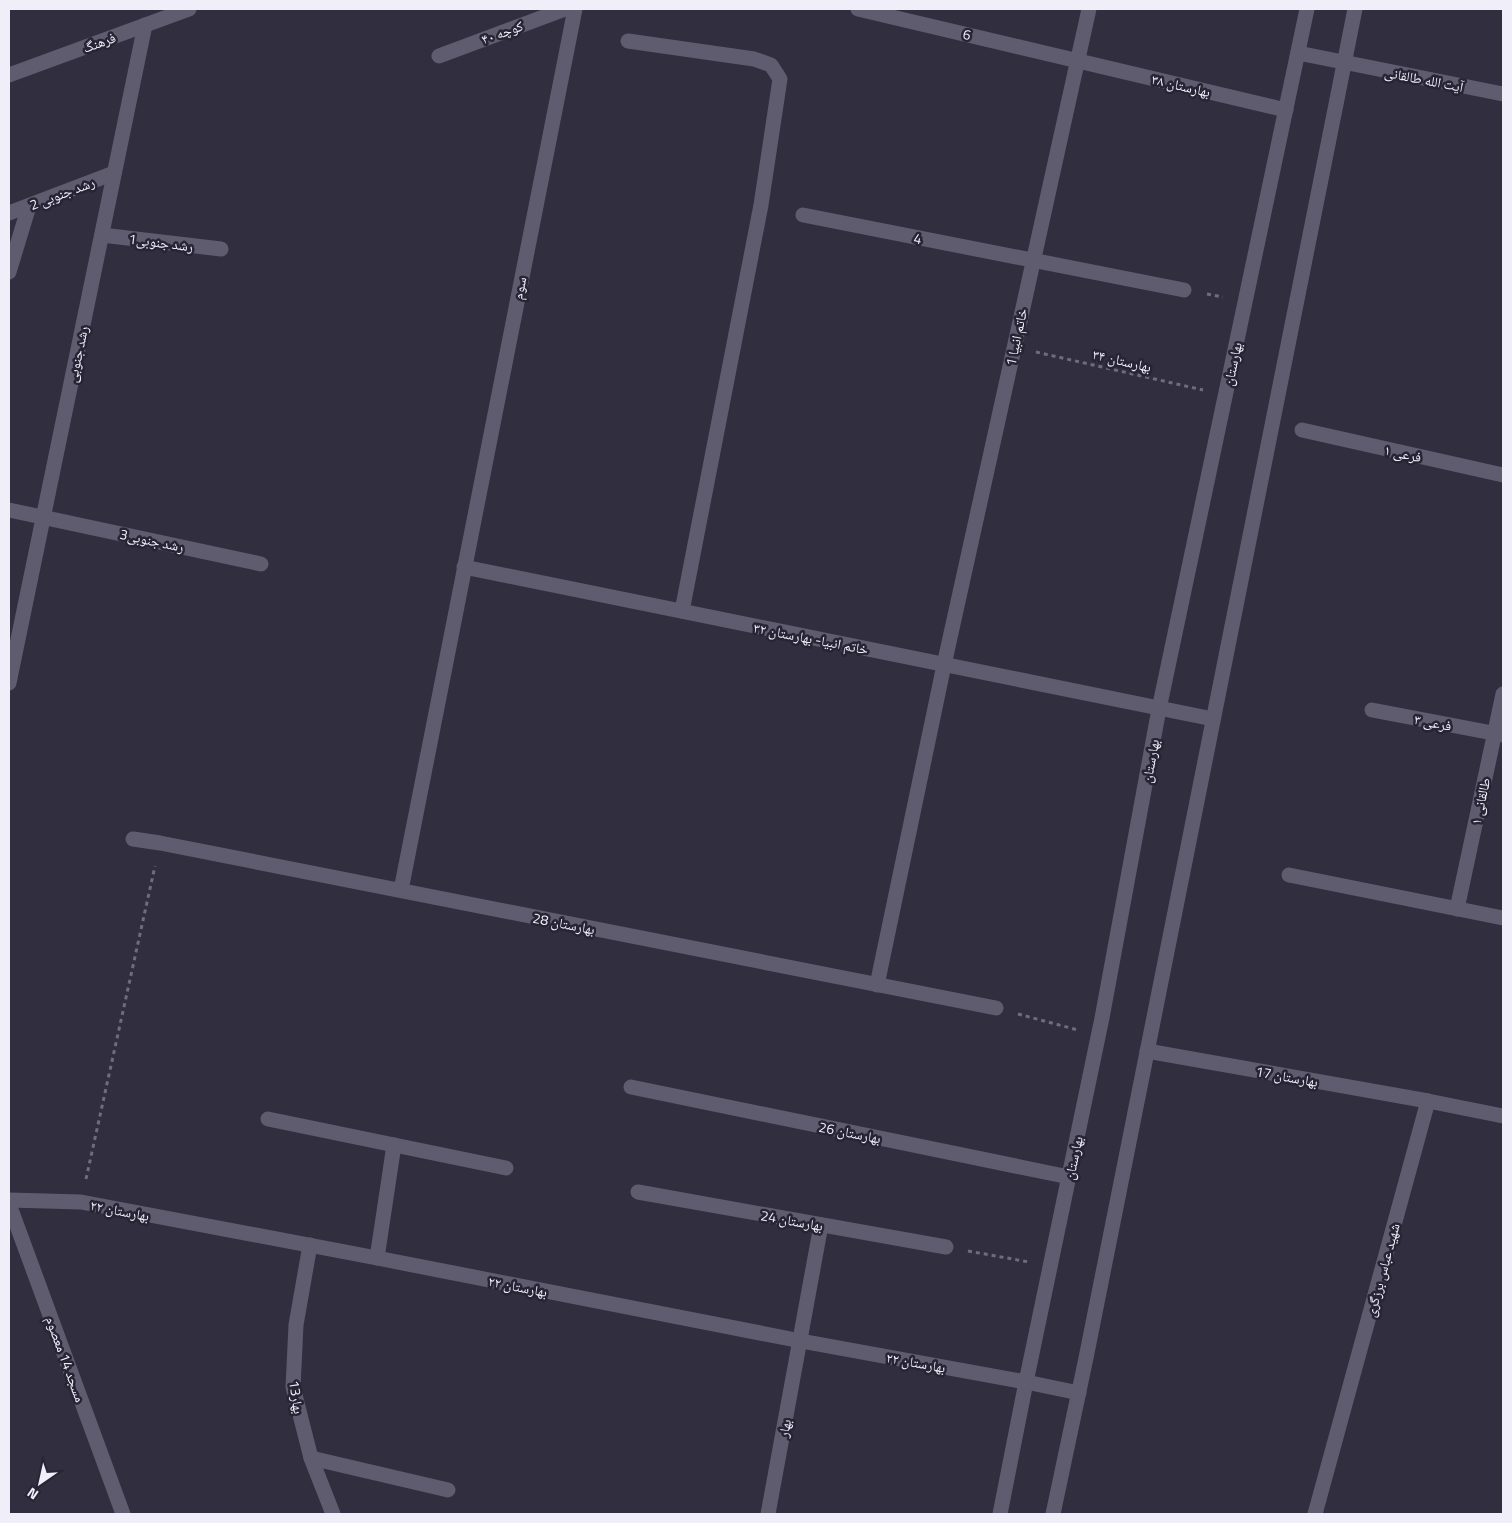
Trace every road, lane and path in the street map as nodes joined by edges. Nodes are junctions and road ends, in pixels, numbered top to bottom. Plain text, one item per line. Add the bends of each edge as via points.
1 (189, 9) edge
2 (565, 9) edge
3 (575, 9) edge
4 (858, 9) edge
5 (1089, 9) edge
6 (1307, 9) edge
7 (1354, 9) edge
8 (145, 25) junction
9 (628, 40) dead end
10 (1298, 53) junction
11 (439, 56) dead end
12 (1077, 60) junction
13 (1344, 63) junction
14 (9, 74) edge
15 (1503, 94) edge
16 (1286, 110) junction
17 (114, 173) junction
18 (29, 206) junction
19 (9, 213) edge
20 (804, 215) dead end
21 (102, 235) junction
22 (220, 250) dead end
23 (1033, 260) junction
24 (9, 272) edge
25 (1184, 290) joint
26 (1245, 301) junction
27 (1014, 347) junction
28 (1226, 395) junction
29 (1302, 430) dead end
30 (1503, 475) edge
31 (9, 510) edge
32 (43, 516) junction
33 (261, 564) dead end
34 (464, 567) junction
35 (682, 612) junction
36 (944, 665) junction
37 (9, 683) edge
38 (1503, 694) edge
39 (1159, 708) junction
40 (1372, 710) dead end
41 (1213, 719) junction
42 (1499, 734) edge
43 (133, 839) dead end
44 (160, 843) junction
45 (1289, 875) dead end
46 (401, 890) junction
47 (1457, 908) junction
48 (1503, 918) edge
49 (877, 984) junction
50 (996, 1008) joint
51 (1098, 1036) junction
52 (1147, 1051) junction
53 (632, 1087) dead end
54 (1428, 1101) junction
55 (1503, 1116) edge
56 (268, 1119) dead end
57 (394, 1145) junction
58 (506, 1168) dead end
59 (1069, 1176) junction
60 (638, 1192) dead end
61 (9, 1200) edge
62 (81, 1202) junction
63 (9, 1204) edge
64 (821, 1225) junction
65 (310, 1245) junction
66 (946, 1247) joint
67 (377, 1258) junction
68 (1050, 1266) junction
69 (801, 1342) junction
70 (1026, 1382) junction
71 (1079, 1393) junction
72 (311, 1458) junction
73 (448, 1490) dead end
74 (123, 1514) edge
75 (334, 1514) edge
76 (768, 1514) edge
77 (1000, 1514) edge
78 (1053, 1514) edge
79 (1315, 1514) edge

1 - 8 street, فرهنگ
2 - 11 street, کوچه ۴۰
3 - 34 street, سوم
4 - 12 street, 6
5 - 12 street, خاتم انبیا 1
6 - 10 street, بهارستان
7 - 13 street
8 - 14 street, فرهنگ
8 - 17 street, رشد جنوبی
9 - 35 street via 754,59 771,65 780,79 761,205
10 - 13 street, آیت الله طالقانی
10 - 16 street, بهارستان
12 - 16 street, بهارستان ۳۸
12 - 23 street, خاتم انبیا 1
13 - 15 street, آیت الله طالقانی
13 - 41 street
16 - 26 street, بهارستان
17 - 18 street, رشد جنوبی 2
17 - 21 street, رشد جنوبی
18 - 19 street, رشد جنوبی 2
18 - 24 street
20 - 23 street, 4
21 - 22 street, رشد جنوبی1
21 - 32 street, رشد جنوبی
23 - 25 street, 4
23 - 27 street, خاتم انبیا 1
25 - 26 path
26 - 28 street, بهارستان
27 - 28 path, بهارستان ۳۴
27 - 36 street, خاتم انبیا 1
28 - 39 street, بهارستان
29 - 30 street, فرعی ۱
31 - 32 street, رشد جنوبی3
32 - 33 street, رشد جنوبی3
32 - 37 street, رشد جنوبی
34 - 35 street, خاتم انبیا- بهارستان ۳۲
34 - 46 street, سوم
35 - 36 street, خاتم انبیا- بهارستان ۳۲
36 - 39 street, خاتم انبیا- بهارستان ۳۲
36 - 49 street, خاتم انبیا 1
38 - 42 street, طالقانی ۱
39 - 41 street, خاتم انبیا- بهارستان ۳۲
39 - 51 street, بهارستان
40 - 42 street, فرعی ۳
41 - 52 street
42 - 47 street, طالقانی ۱
43 - 44 street, بهارستان 28
44 - 46 street, بهارستان 28
44 - 62 path
45 - 47 street
46 - 49 street, بهارستان 28
47 - 48 street
49 - 50 street, بهارستان 28
50 - 51 path
51 - 59 street, بهارستان
52 - 54 street, بهارستان 17
52 - 71 street
53 - 59 street, بهارستان 26
54 - 55 street
54 - 79 street, شهید عباس برزگری
56 - 57 street
57 - 58 street
57 - 67 street
59 - 68 street, بهارستان
60 - 64 street, بهارستان 24
61 - 62 street, بهارستان ۲۲
62 - 65 street, بهارستان ۲۲
63 - 74 street, مسجد 14 معصوم
64 - 66 street, بهارستان 24
64 - 69 street, بهار
65 - 67 street, بهارستان ۲۲
65 - 72 street, بهار13 via 296,1325 293,1387
66 - 68 path
67 - 69 street, بهارستان ۲۲
68 - 70 street, بهارستان
69 - 70 street, بهارستان ۲۲
69 - 76 street, بهار
70 - 71 street, بهارستان ۲۲
70 - 77 street, بهارستان
71 - 78 street
72 - 73 street
72 - 75 street, بهار13

